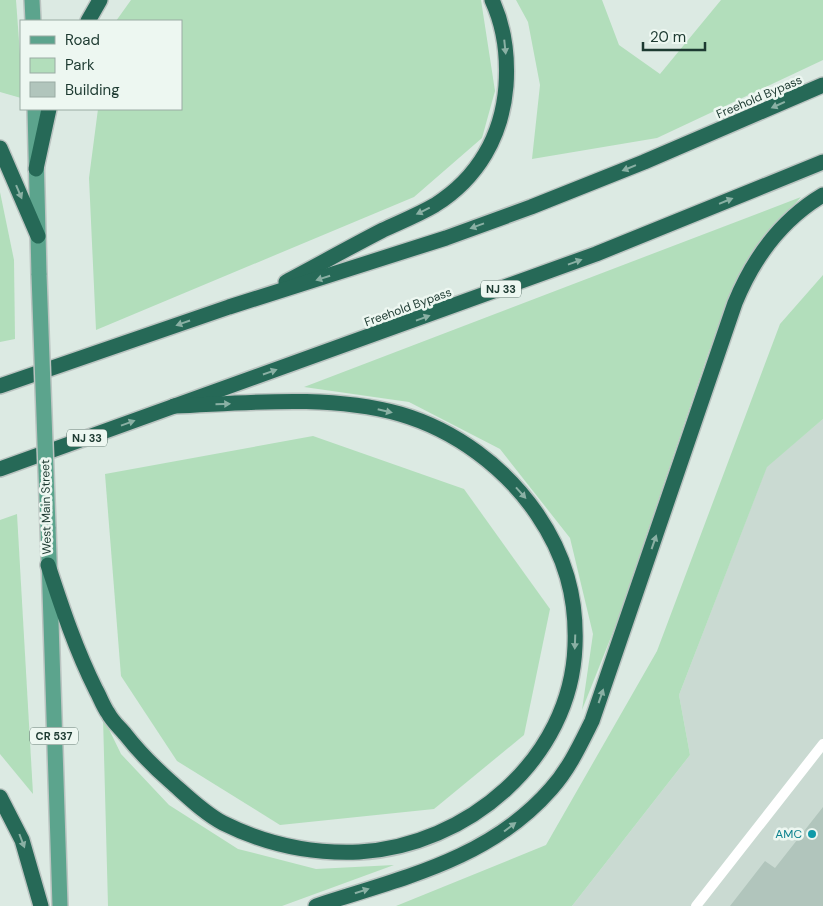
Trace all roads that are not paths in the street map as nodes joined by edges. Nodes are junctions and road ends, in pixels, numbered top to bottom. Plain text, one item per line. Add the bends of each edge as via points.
1 (32, 0) edge
2 (100, 0) edge
3 (492, 0) edge
4 (33, 20) edge
5 (89, 20) edge
6 (823, 85) edge
7 (35, 110) edge
8 (49, 110) edge
9 (0, 148) edge
10 (823, 162) edge
11 (36, 169) junction
12 (823, 195) edge
13 (38, 236) junction
14 (251, 301) junction
15 (0, 386) edge
16 (174, 406) junction
17 (0, 469) edge
18 (48, 566) junction
19 (823, 744) edge
20 (0, 797) edge
21 (41, 906) edge
22 (60, 906) edge
23 (316, 906) edge
24 (696, 906) edge

1 - 4 main road
2 - 5 highway
3 -> 14 highway via 504,37 507,70 504,106 495,137 480,164 466,181 432,206
6 -> 14 highway, Freehold Bypass via 531,207
7 - 11 main road, West Main Street / CR 537
8 - 11 highway
9 -> 13 highway
16 -> 10 highway, Freehold Bypass / NJ 33 via 596,254
11 - 13 main road, West Main Street / CR 537
23 -> 12 highway via 461,857 511,827 552,789 574,758 592,721 745,280 762,251 781,228
13 - 18 main road, West Main Street / CR 537, bridge
14 -> 15 highway, Freehold Bypass
17 -> 16 highway, Freehold Bypass / NJ 33
16 -> 18 highway via 288,402 378,409 417,420 452,436 504,474 527,499 558,551 572,591 576,621 575,658 568,692 555,727 528,768 475,814 428,837 393,847 360,852 322,852 288,846 220,822 148,762 108,714 80,658
18 - 22 main road, West Main Street / CR 537
19 - 24 lane
20 -> 21 highway via 22,840

